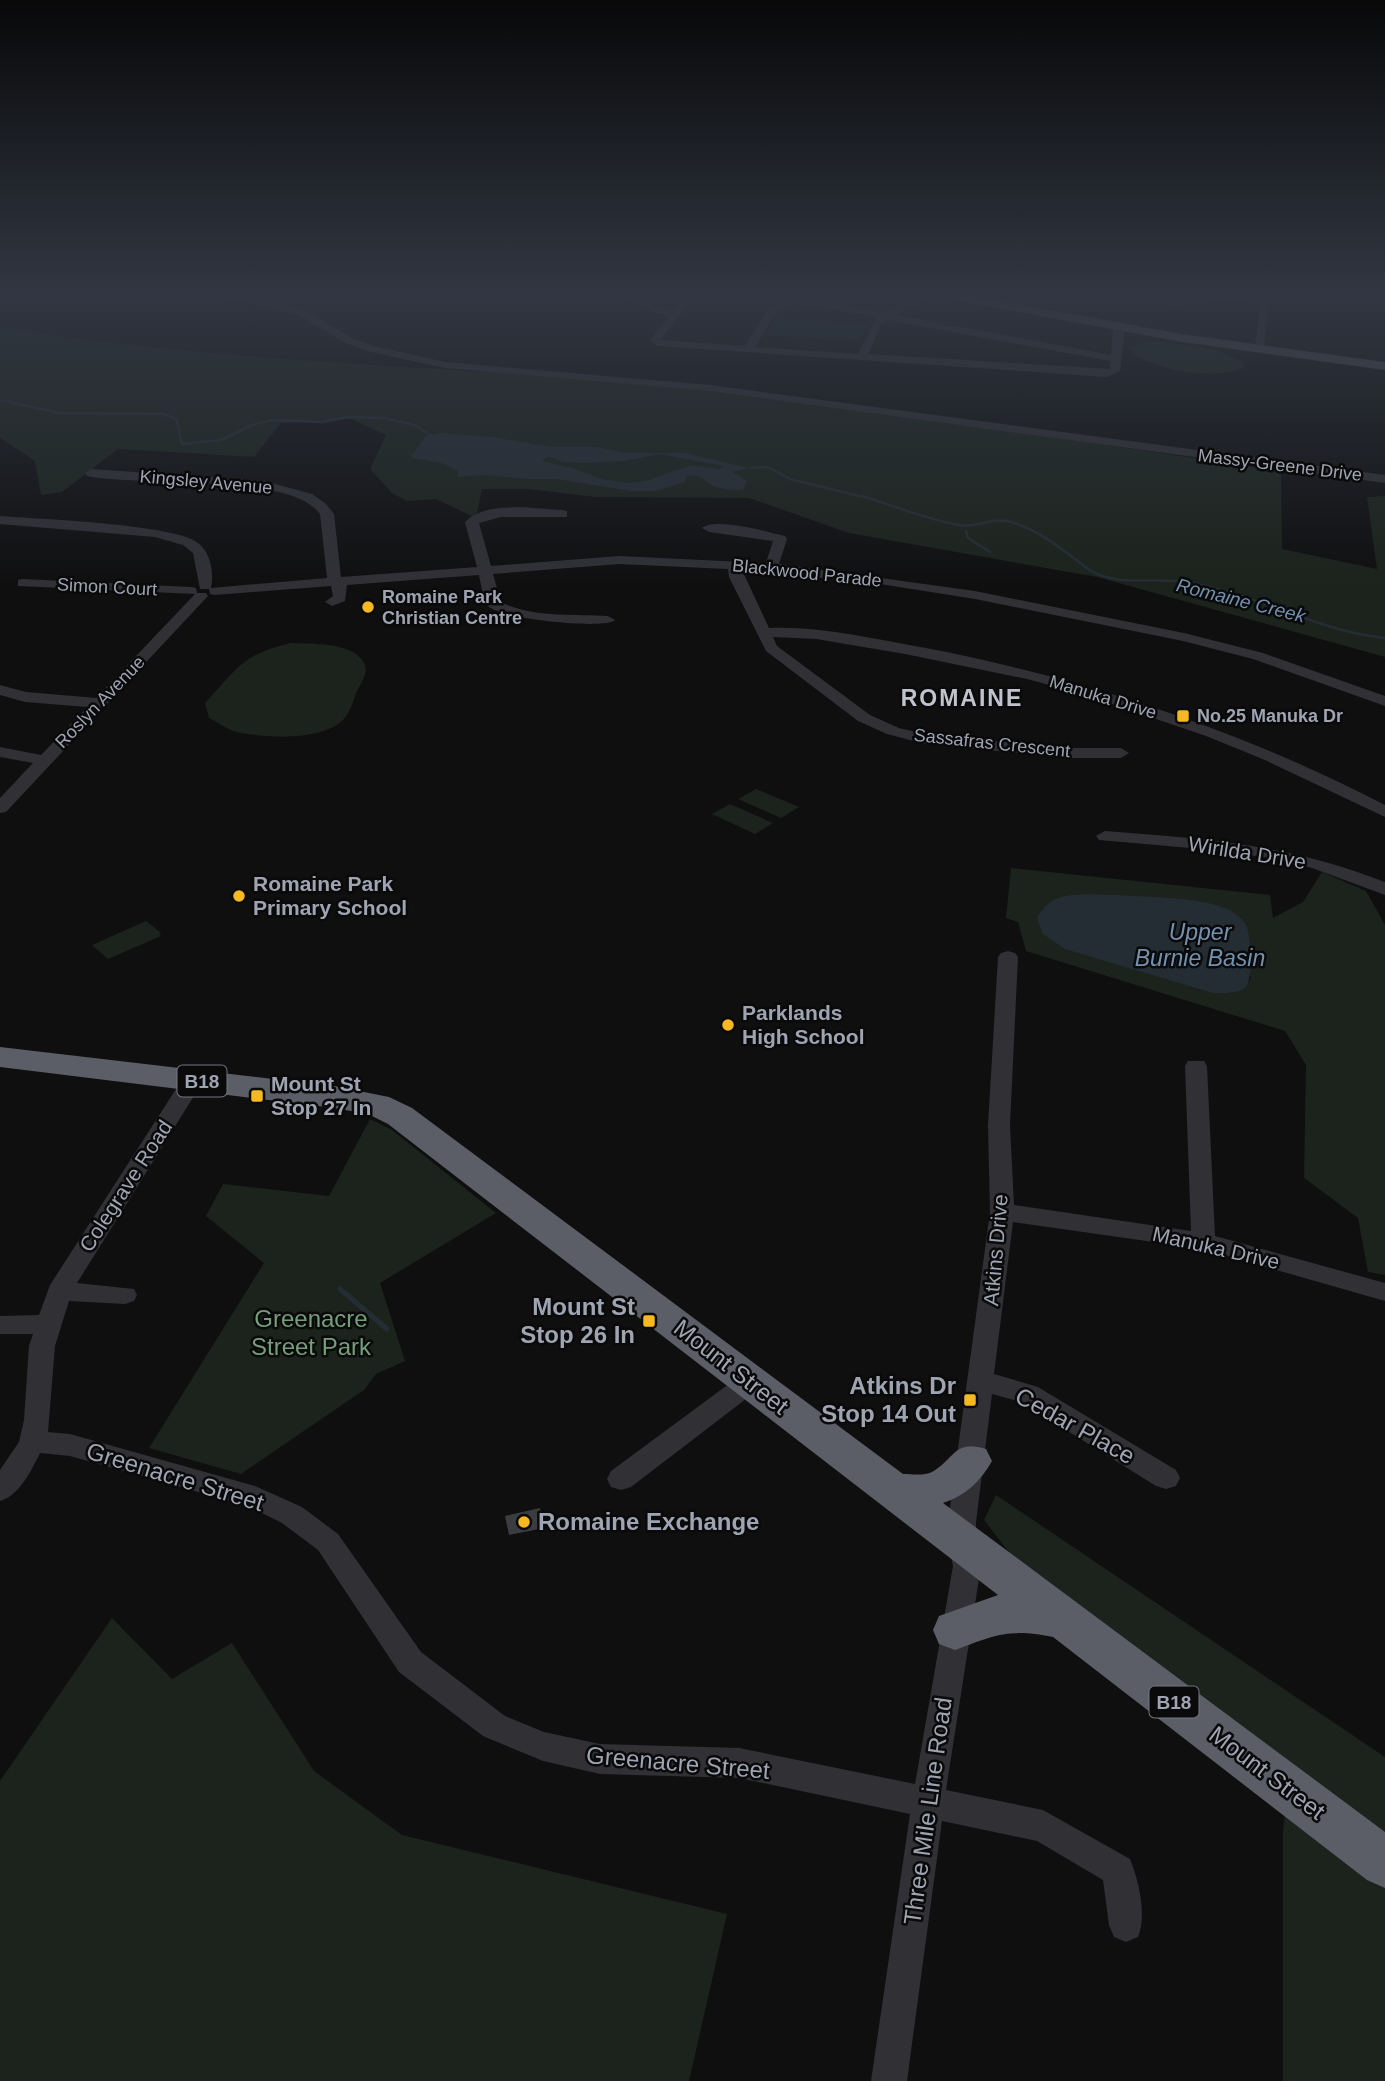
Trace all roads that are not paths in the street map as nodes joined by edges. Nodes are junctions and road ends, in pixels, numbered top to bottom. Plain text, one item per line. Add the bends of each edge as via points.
1 (748, 393) edge
2 (91, 473) dead end
3 (1385, 479) edge
4 (562, 514) dead end
5 (0, 520) edge
6 (709, 528) dead end
7 (734, 565) junction
8 (771, 567) junction
9 (485, 570) junction
10 (337, 582) junction
11 (23, 583) dead end
12 (203, 591) junction
13 (332, 602) dead end
14 (608, 620) dead end
15 (763, 633) junction
16 (0, 690) edge
17 (1385, 701) edge
18 (101, 703) junction
19 (0, 752) edge
20 (1121, 753) dead end
21 (44, 760) junction
22 (0, 808) edge
23 (1385, 812) edge
24 (1105, 836) dead end
25 (1385, 889) edge
26 (1008, 957) dead end
27 (0, 1057) edge
28 (1196, 1066) dead end
29 (193, 1080) junction
30 (1002, 1212) junction
31 (1203, 1241) junction
32 (59, 1291) junction
33 (1385, 1292) edge
34 (125, 1295) dead end
35 (47, 1324) junction
36 (0, 1325) edge
37 (981, 1381) junction
38 (750, 1382) junction
39 (32, 1442) junction
40 (971, 1461) junction
41 (1166, 1478) dead end
42 (621, 1479) dead end
43 (0, 1490) edge
44 (895, 1491) junction
45 (962, 1542) junction
46 (1067, 1620) junction
47 (956, 1629) junction
48 (928, 1802) junction
49 (1385, 1863) edge
50 (1126, 1925) dead end
51 (889, 2081) edge

1 - 3 street, Massy-Greene Drive
2 - 10 street, Kingsley Avenue via 264,485 311,498 327,514
4 - 9 street via 478,516 472,522
5 - 12 street via 175,537 201,550
6 - 8 street via 780,539
7 - 8 street, Blackwood Parade
7 - 9 street, Blackwood Parade via 619,560
7 - 15 street, Sassafras Crescent
8 - 17 street, Blackwood Parade via 975,595 1184,637 1258,656
9 - 10 street, Blackwood Parade
9 - 14 street via 494,604 501,610
10 - 12 street, Blackwood Parade
10 - 13 street via 340,598
11 - 12 street, Simon Court
12 - 18 street, Roslyn Avenue
15 - 20 street, Sassafras Crescent via 771,648 791,664 864,718 893,731 1001,747
15 - 23 street, Manuka Drive via 794,632 872,643 1070,685 1220,735
16 - 18 street via 25,697
18 - 21 street, Roslyn Avenue
19 - 21 street
21 - 22 street, Roslyn Avenue
24 - 25 street, Wirilda Drive via 1279,854
26 - 30 street, Atkins Drive via 999,1125
27 - 29 highway, Mount Street / B18
28 - 31 street
29 - 32 street, Colegrave Road
29 - 38 highway, Mount Street / B18 via 334,1097 377,1105 400,1116
30 - 31 street, Manuka Drive
30 - 37 street, Atkins Drive
31 - 33 street, Manuka Drive
32 - 34 street
32 - 35 street, Colegrave Road
35 - 36 street
35 - 39 street, Colegrave Road
37 - 40 street, Atkins Drive
37 - 41 street, Cedar Place via 1029,1394
38 - 42 street
38 - 44 highway, Mount Street / B18
39 - 43 street, Colegrave Road
39 - 48 street, Greenacre Street via 70,1445 255,1497 292,1515 328,1542 410,1662 494,1726 531,1741 600,1759 739,1763
40 - 44 highway via 948,1486 922,1492
40 - 45 street, Atkins Drive
44 - 45 highway, Mount Street / B18
45 - 46 highway, Mount Street / B18
45 - 47 street, Three Mile Line Road via 967,1566
46 - 47 highway via 1025,1612 998,1614
46 - 49 highway, Mount Street / B18
47 - 48 street, Three Mile Line Road
48 - 50 street, Greenacre Street via 1043,1826 1118,1871
48 - 51 street, Three Mile Line Road

